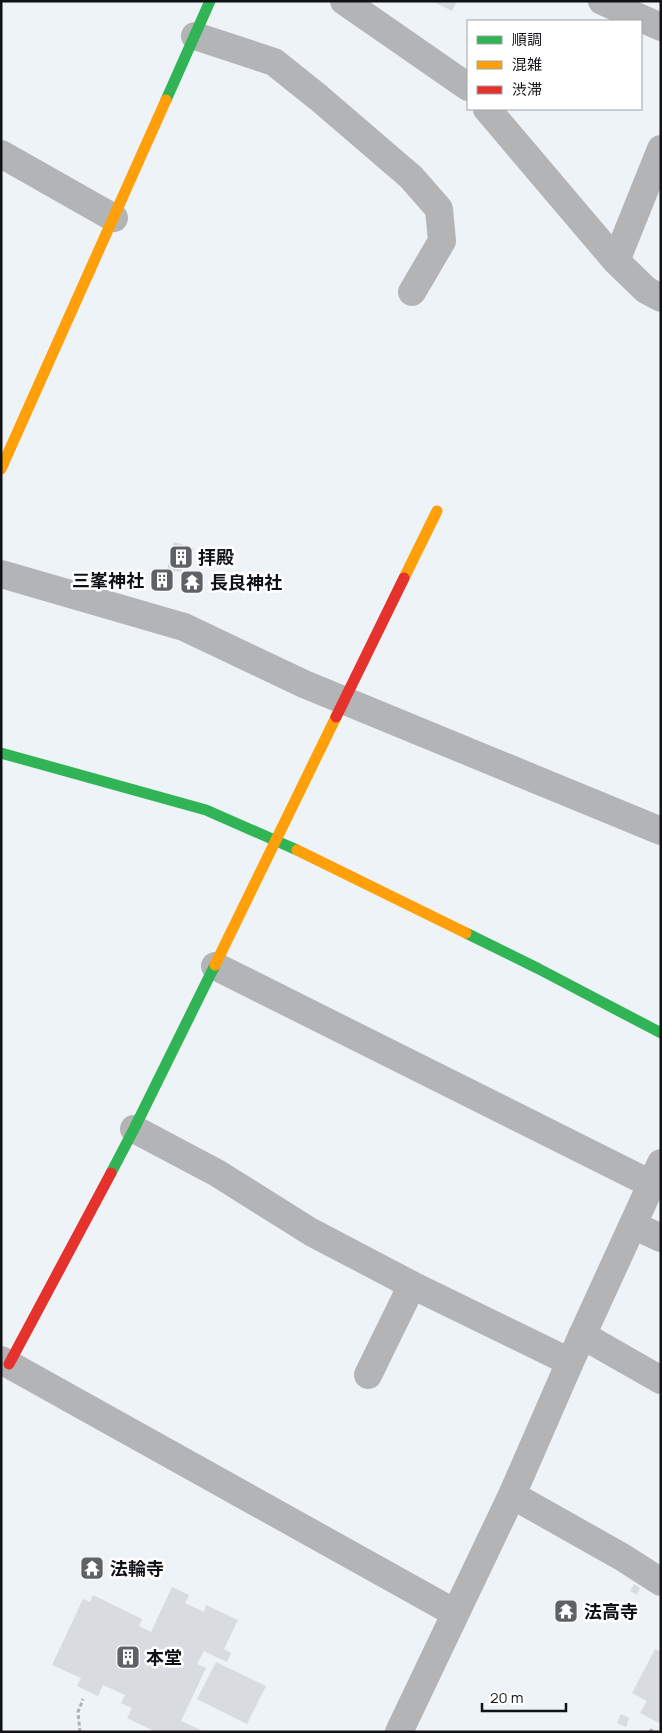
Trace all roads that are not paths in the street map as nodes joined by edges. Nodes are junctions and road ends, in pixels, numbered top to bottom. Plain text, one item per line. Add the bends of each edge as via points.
1 (210, 1) edge
2 (344, 1) edge
3 (602, 1) edge
4 (661, 27) edge
5 (195, 36) junction
6 (467, 86) edge
7 (488, 110) edge
8 (661, 149) edge
9 (1, 154) edge
10 (114, 218) junction
11 (616, 261) junction
12 (412, 292) dead end
13 (661, 298) edge
14 (1, 469) edge
15 (437, 512) dead end
16 (1, 574) edge
17 (344, 701) junction
18 (1, 753) edge
19 (661, 831) edge
20 (277, 840) junction
21 (215, 966) junction
22 (661, 1033) edge
23 (134, 1129) junction
24 (656, 1174) edge
25 (633, 1225) junction
26 (661, 1238) edge
27 (412, 1285) junction
28 (582, 1335) junction
29 (5, 1362) edge
30 (570, 1362) junction
31 (368, 1375) dead end
32 (661, 1380) edge
33 (512, 1495) junction
34 (661, 1582) edge
35 (455, 1613) junction
36 (399, 1732) edge

1 - 5 street
2 - 6 street
3 - 4 street
5 - 10 street
5 - 12 street via 274,62 411,177 439,210 442,241
7 - 11 street
8 - 11 street
9 - 10 street
10 - 14 street
11 - 13 street via 646,290
15 - 17 street
16 - 17 street via 184,627
17 - 19 street
17 - 20 street
18 - 20 street via 206,810
20 - 21 street
20 - 22 street
21 - 23 street
21 - 24 street
23 - 27 street via 217,1173 311,1232
23 - 29 street
24 - 25 street
25 - 26 street
25 - 28 street
27 - 30 street
27 - 31 street
28 - 30 street
28 - 32 street
29 - 35 street
30 - 33 street
33 - 34 street
33 - 35 street
35 - 36 street

